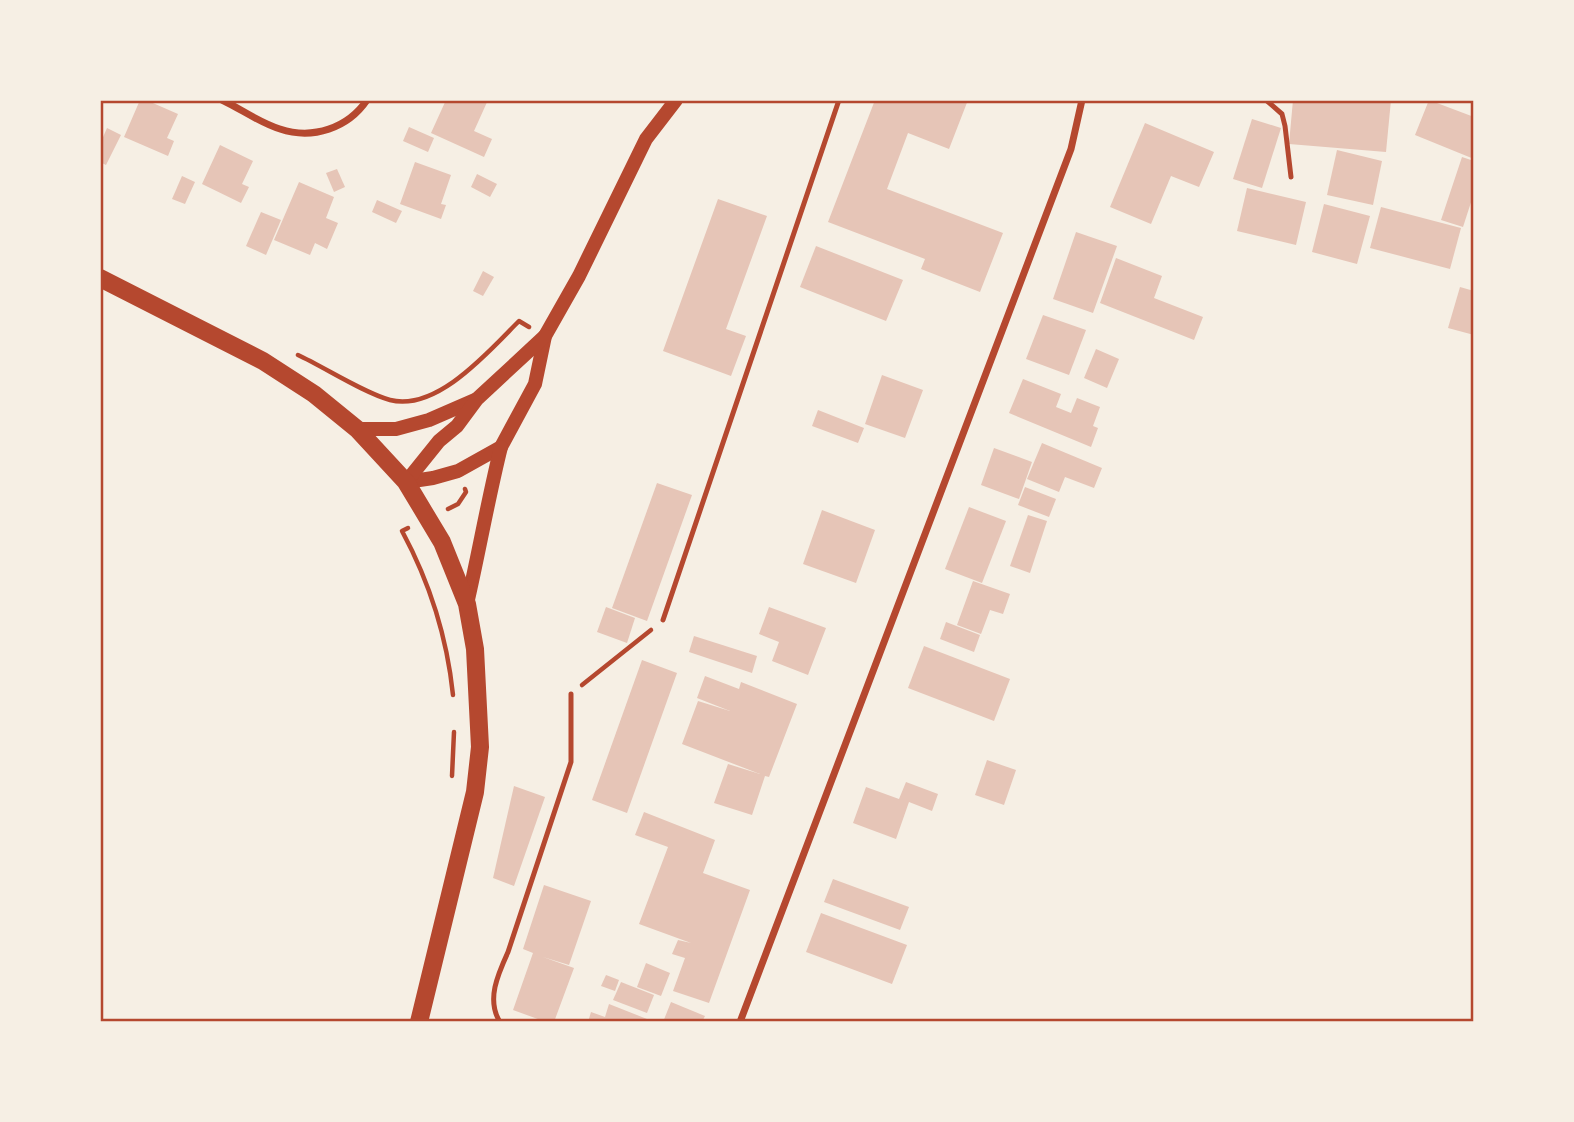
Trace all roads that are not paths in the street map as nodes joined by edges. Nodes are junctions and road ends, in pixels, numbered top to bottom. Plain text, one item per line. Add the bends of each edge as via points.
1 (222, 100) edge
2 (367, 100) edge
3 (676, 100) edge
4 (839, 100) edge
5 (1082, 100) edge
6 (1266, 100) edge
7 (1291, 177) dead end
8 (100, 278) edge
9 (545, 336) junction
10 (477, 399) junction
11 (357, 429) junction
12 (501, 447) junction
13 (406, 482) junction
14 (467, 604) junction
15 (663, 620) road end
16 (571, 694) road end
17 (419, 1022) edge
18 (500, 1022) edge
19 (740, 1022) edge

1 - 2 street via 279,129 303,134 341,124
3 - 9 main road via 646,139
4 - 15 lane
5 - 19 street via 1066,162
6 - 7 lane via 1282,114
8 - 11 main road via 263,361
9 - 10 main road
9 - 12 main road via 535,384
10 - 11 main road via 396,429
10 - 13 main road
11 - 13 main road
12 - 13 main road via 458,471
12 - 14 main road
13 - 14 main road via 442,542
14 - 17 main road via 479,695 475,792
16 - 18 lane via 571,762 497,976 493,999

